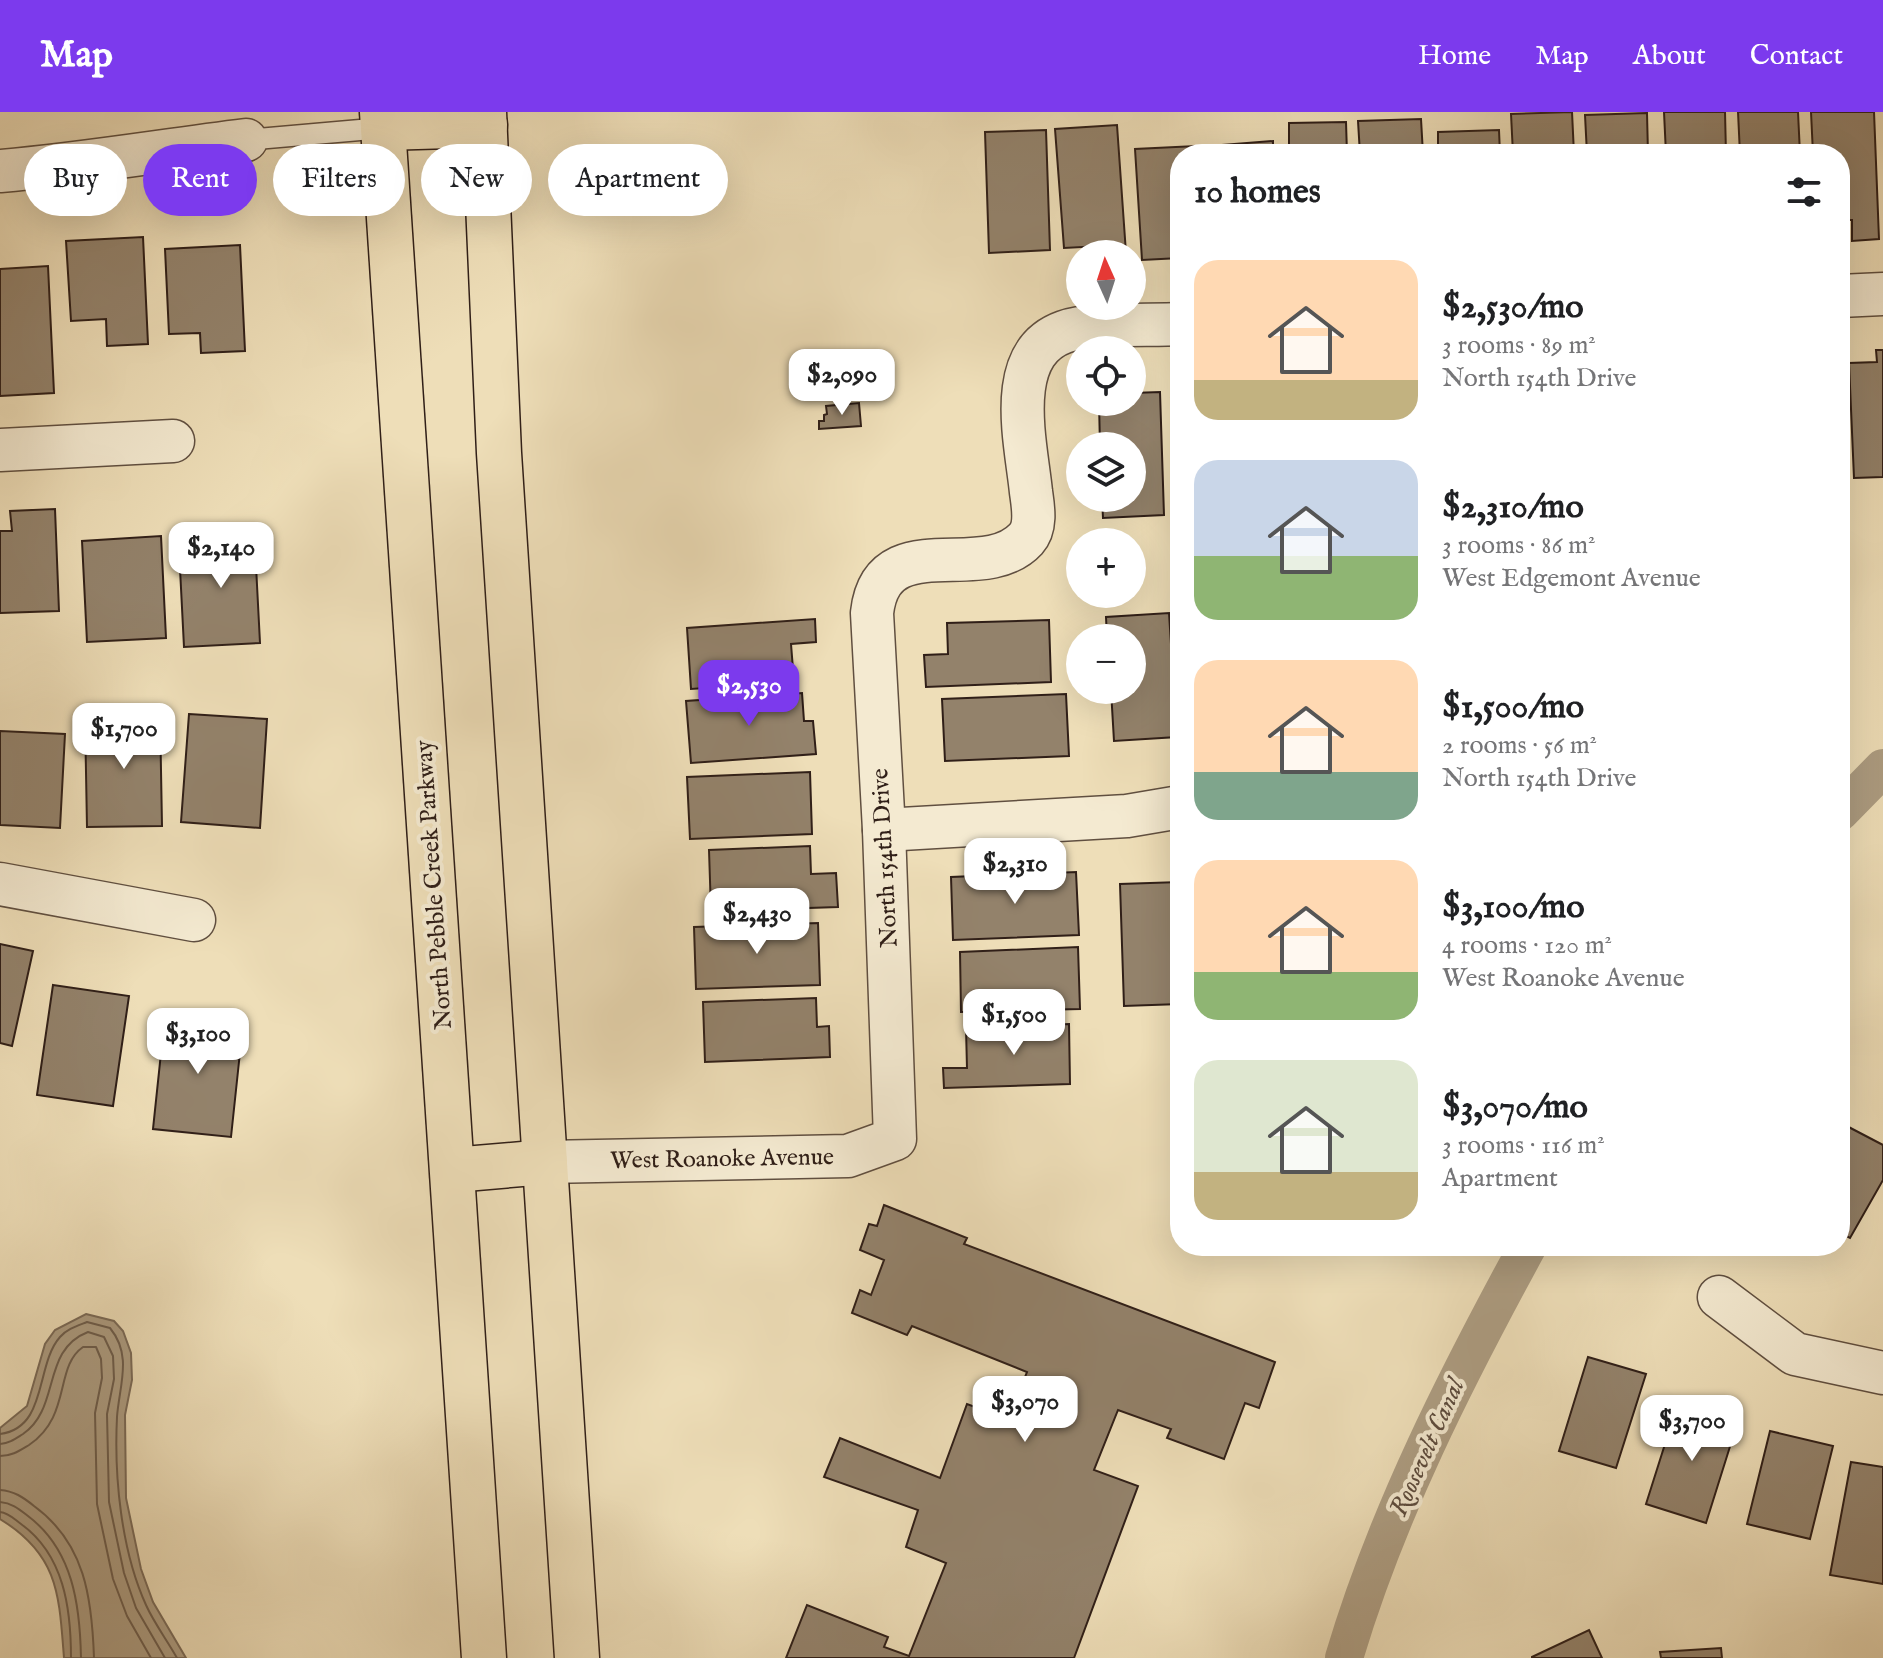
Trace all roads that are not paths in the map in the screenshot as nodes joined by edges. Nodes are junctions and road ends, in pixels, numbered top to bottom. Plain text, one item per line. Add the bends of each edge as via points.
1 (484, 119) edge
2 (383, 120) edge
3 (246, 140) joint
4 (0, 171) edge
5 (1883, 294) edge
6 (1850, 296) edge
7 (1170, 325) edge
8 (173, 441) dead end
9 (0, 450) edge
10 (1170, 809) edge
11 (884, 830) junction
12 (0, 884) edge
13 (194, 920) dead end
14 (895, 1139) joint
15 (545, 1162) junction
16 (453, 1170) junction
17 (1719, 1297) dead end
18 (1883, 1373) edge
19 (484, 1658) edge
20 (577, 1658) edge

1 - 2 main road
1 - 15 main road via 499,453
2 - 3 lane
2 - 16 main road, North Pebble Creek Parkway
3 - 4 street
5 - 6 street
7 - 11 street, North 154th Drive via 1066,331 1047,340 1030,360 1022,387 1034,513 1030,535 1014,550 991,558 914,563 883,580 872,613
8 - 9 street
10 - 11 street via 1127,816
11 - 14 street, North 154th Drive
12 - 13 street
14 - 15 street, West Roanoke Avenue via 848,1156
15 - 16 main road
15 - 20 main road
16 - 19 main road, North Pebble Creek Parkway
17 - 18 street via 1795,1354

